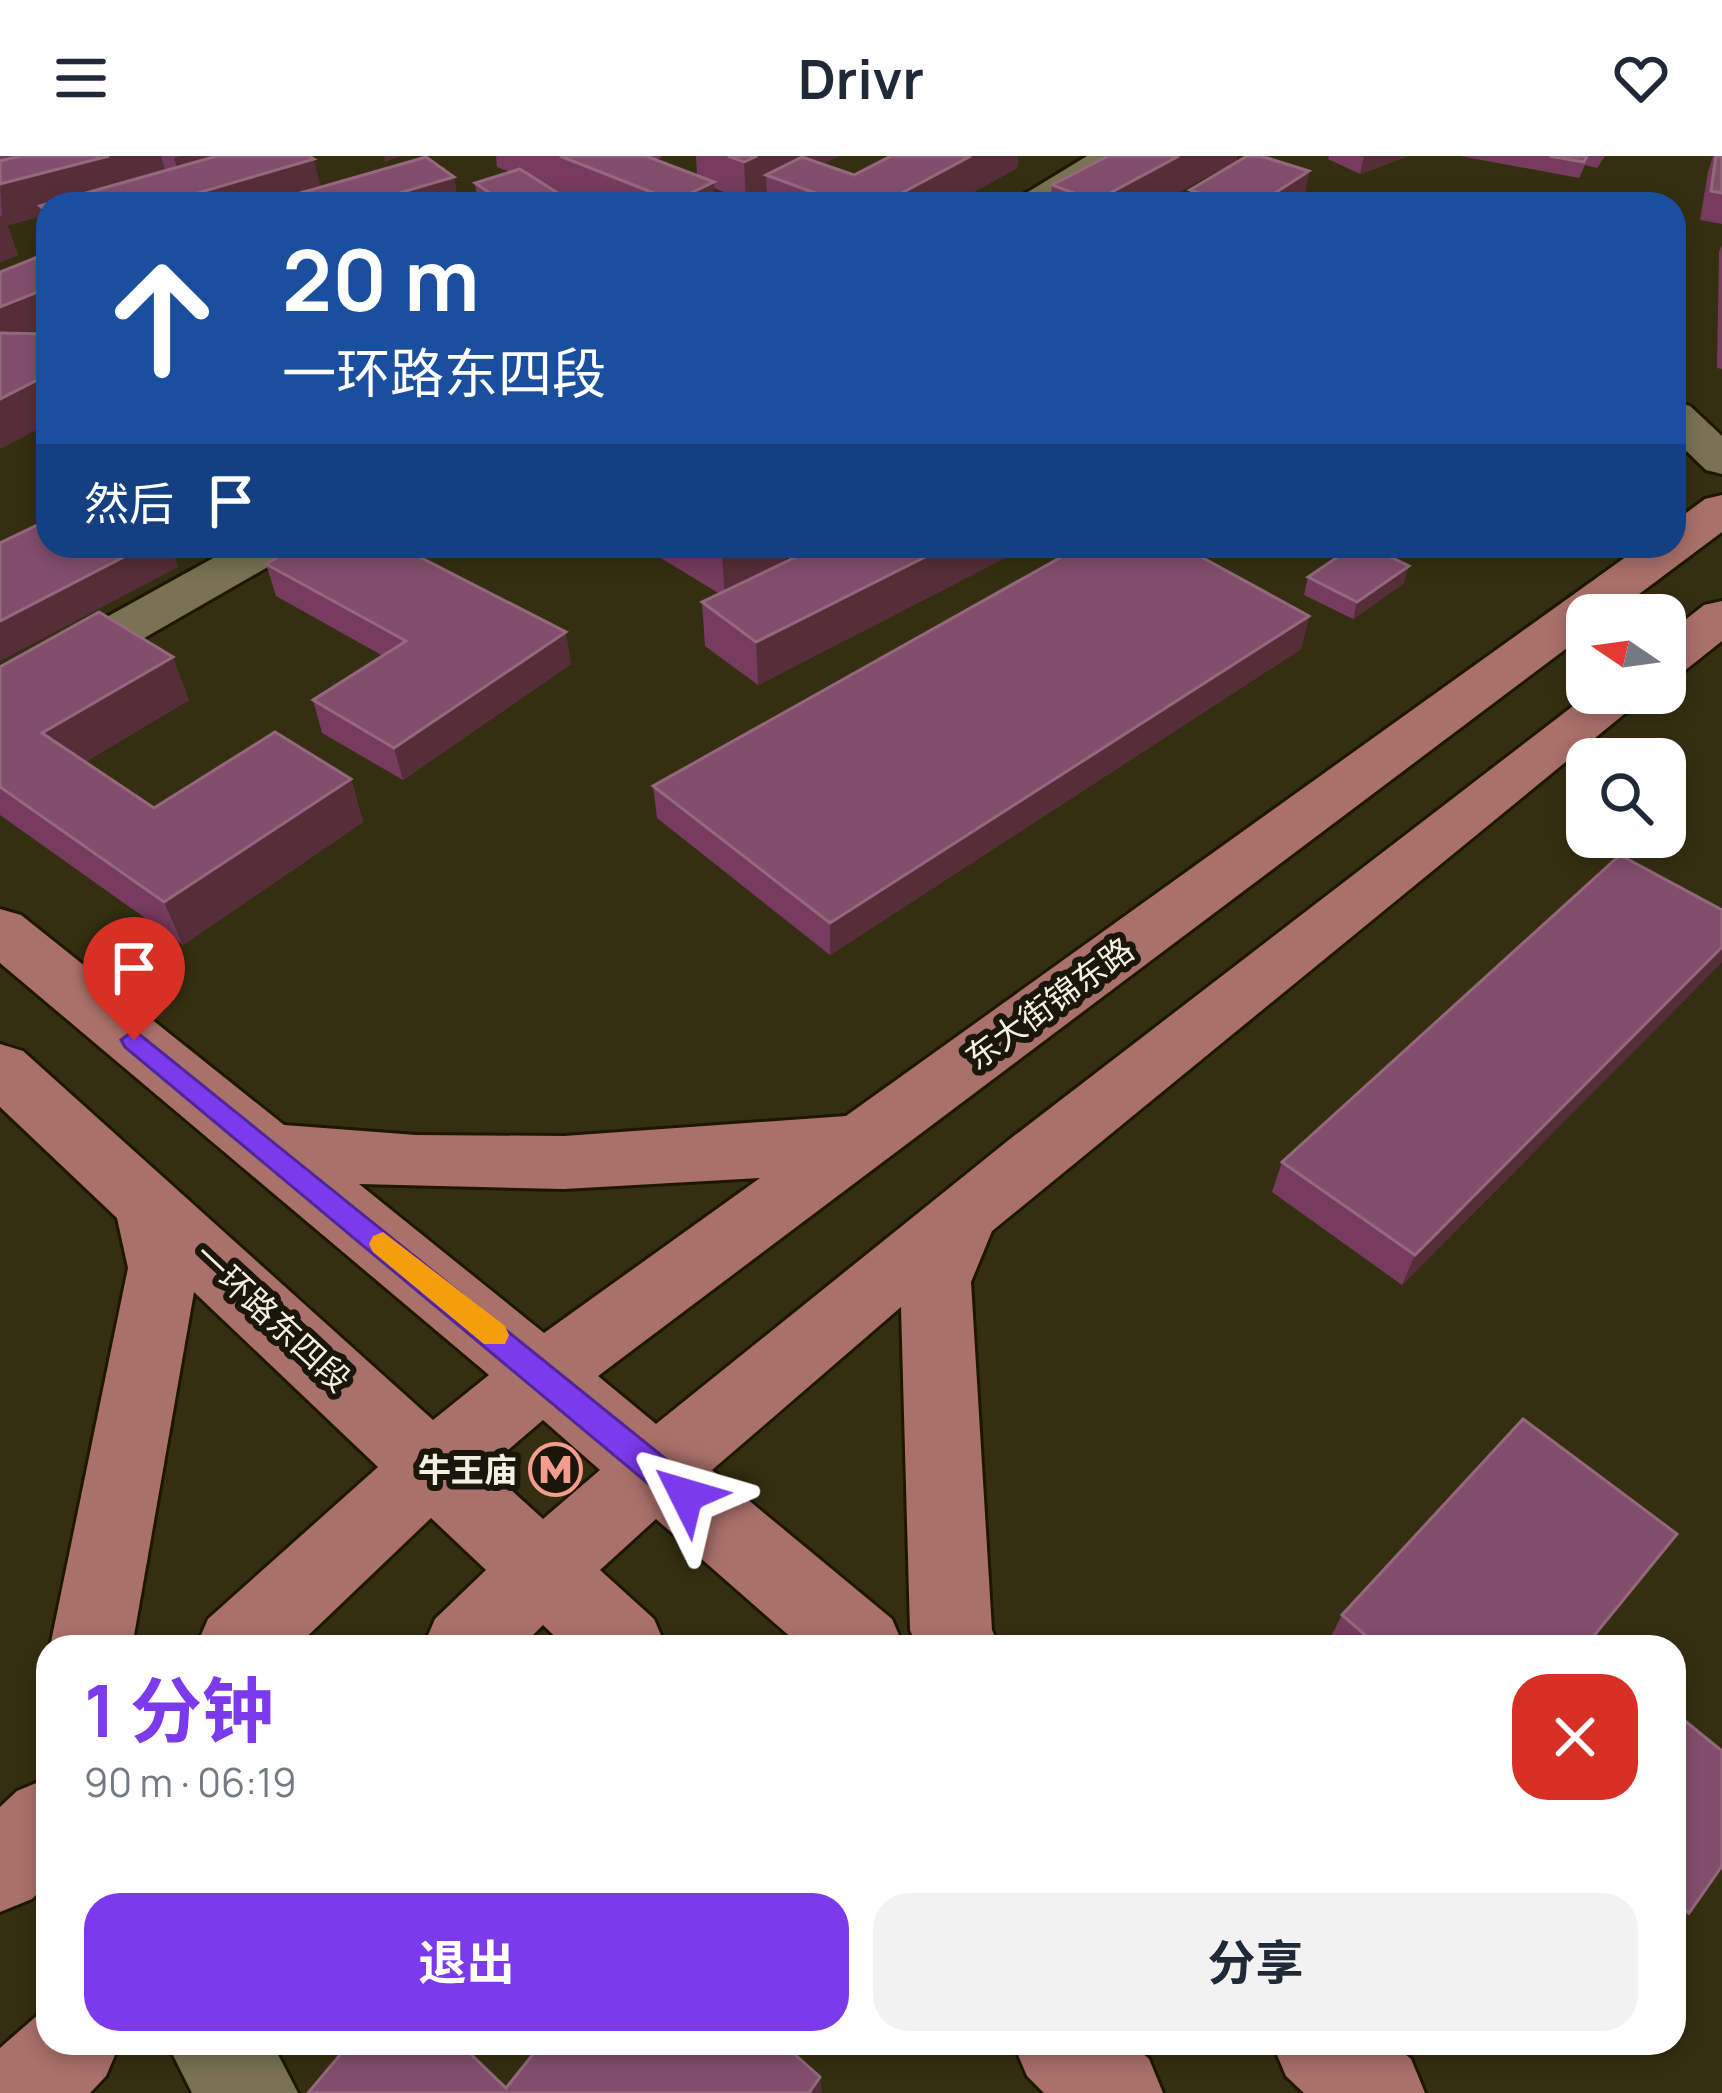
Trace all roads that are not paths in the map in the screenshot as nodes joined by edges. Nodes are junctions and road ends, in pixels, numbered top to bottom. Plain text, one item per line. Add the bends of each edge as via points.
1 (1113, 156) edge
2 (1048, 192) edge
3 (1686, 426) edge
4 (1722, 460) edge
5 (1722, 509) edge
6 (1686, 535) edge
7 (247, 558) edge
8 (1655, 558) edge
9 (1722, 616) edge
10 (1686, 644) edge
11 (0, 698) edge
12 (1597, 714) edge
13 (0, 930) edge
14 (0, 1068) edge
15 (861, 1141) junction
16 (269, 1150) junction
17 (147, 1202) junction
18 (966, 1211) junction
19 (543, 1375) junction
20 (432, 1467) junction
21 (656, 1470) junction
22 (541, 1570) junction
23 (93, 1635) edge
24 (250, 1635) edge
25 (476, 1635) edge
26 (612, 1635) edge
27 (849, 1635) edge
28 (953, 1635) edge
29 (61, 2055) edge
30 (223, 2055) edge
31 (1073, 2055) edge
32 (1333, 2055) edge
33 (23, 2093) edge
34 (250, 2093) edge
35 (1115, 2093) edge
36 (1377, 2093) edge

1 - 2 street
3 - 4 street
5 - 6 main road, 东大街锦东路
7 - 11 street
8 - 15 main road, 东大街锦东路
9 - 10 main road
12 - 18 main road
13 - 16 main road
14 - 17 main road, 一环路东四段
15 - 16 main road via 704,1160 373,1162
15 - 19 main road, 东大街锦东路
16 - 19 main road
17 - 20 main road, 一环路东四段
17 - 23 main road via 163,1268
18 - 21 main road
18 - 28 main road via 936,1282
19 - 20 main road, 东大街锦东路
19 - 21 main road
20 - 22 main road, 一环路东四段
20 - 24 main road, 东大街锦东路
21 - 22 main road
21 - 27 main road
22 - 25 main road
22 - 26 main road, 一环路东四段
29 - 33 main road
30 - 34 street
31 - 35 main road
32 - 36 main road

